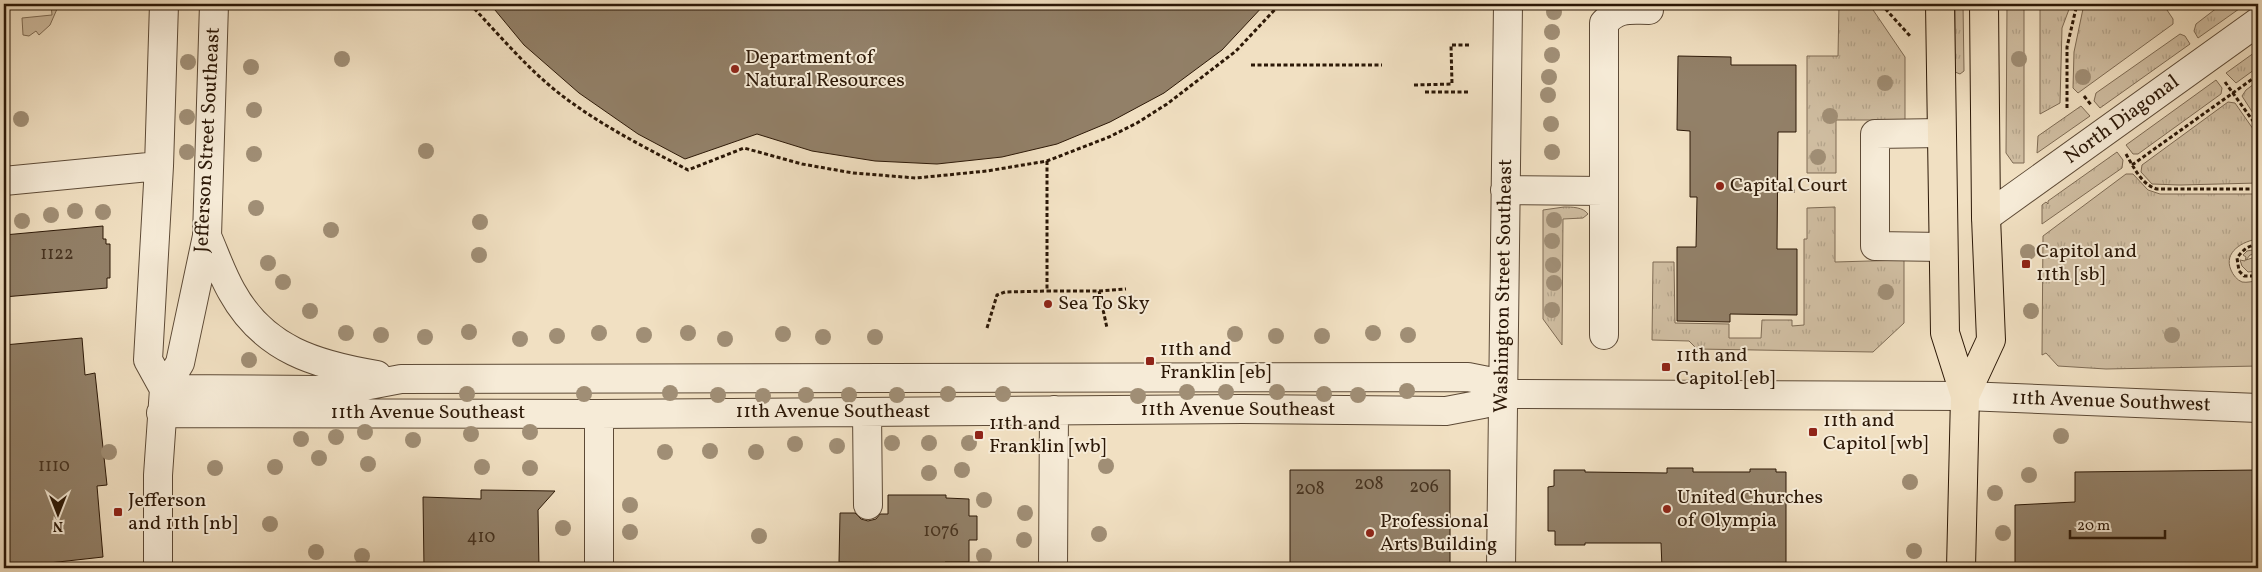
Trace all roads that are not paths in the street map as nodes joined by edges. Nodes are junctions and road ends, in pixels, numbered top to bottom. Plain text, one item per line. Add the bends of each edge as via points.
1 (164, 4) edge
2 (214, 4) edge
3 (1508, 4) edge
4 (1940, 4) edge
5 (1984, 4) edge
6 (1649, 10) dead end
7 (2258, 22) edge
8 (1941, 133) junction
9 (159, 166) junction
10 (4, 182) edge
11 (1505, 190) junction
12 (1604, 191) junction
13 (1986, 217) junction
14 (207, 236) junction
15 (1943, 247) junction
16 (1604, 335) dead end
17 (401, 379) junction
18 (1502, 394) junction
19 (1965, 396) junction
20 (163, 401) junction
21 (2258, 408) edge
22 (1054, 410) junction
23 (867, 412) junction
24 (599, 414) junction
25 (868, 505) dead end
26 (158, 568) edge
27 (599, 568) edge
28 (1053, 568) edge
29 (1501, 568) edge
30 (1961, 568) edge

1 - 9 street
2 - 14 street, Jefferson Street Southeast
3 - 11 street, Washington Street Southeast
4 - 8 main road
5 - 13 main road
6 - 12 street via 1623,10 1613,13 1604,23
7 - 13 street, North Diagonal
8 - 15 main road
8 - 15 street via 1875,134 1875,246
9 - 10 street
9 - 20 street via 148,360
11 - 12 street
11 - 18 street, Washington Street Southeast
12 - 16 street
13 - 19 main road via 1991,340
14 - 17 street via 232,292 256,324 281,345 309,360 337,369
14 - 20 street, Jefferson Street Southeast via 180,363
15 - 19 main road via 1945,333
17 - 18 street, 11th Avenue Southeast via 1468,377 1488,381
17 - 20 street, 11th Avenue Southeast via 359,387
18 - 19 street, 11th Avenue Southeast
18 - 22 street, 11th Avenue Southeast via 1483,404 1446,411
18 - 29 street, Washington Street Southeast
19 - 21 street, 11th Avenue Southwest
19 - 30 main road
20 - 24 street, 11th Avenue Southeast
20 - 26 street, Jefferson Street Southeast via 158,474
22 - 23 street, 11th Avenue Southeast
22 - 28 street
23 - 24 street, 11th Avenue Southeast
23 - 25 street
24 - 27 street

